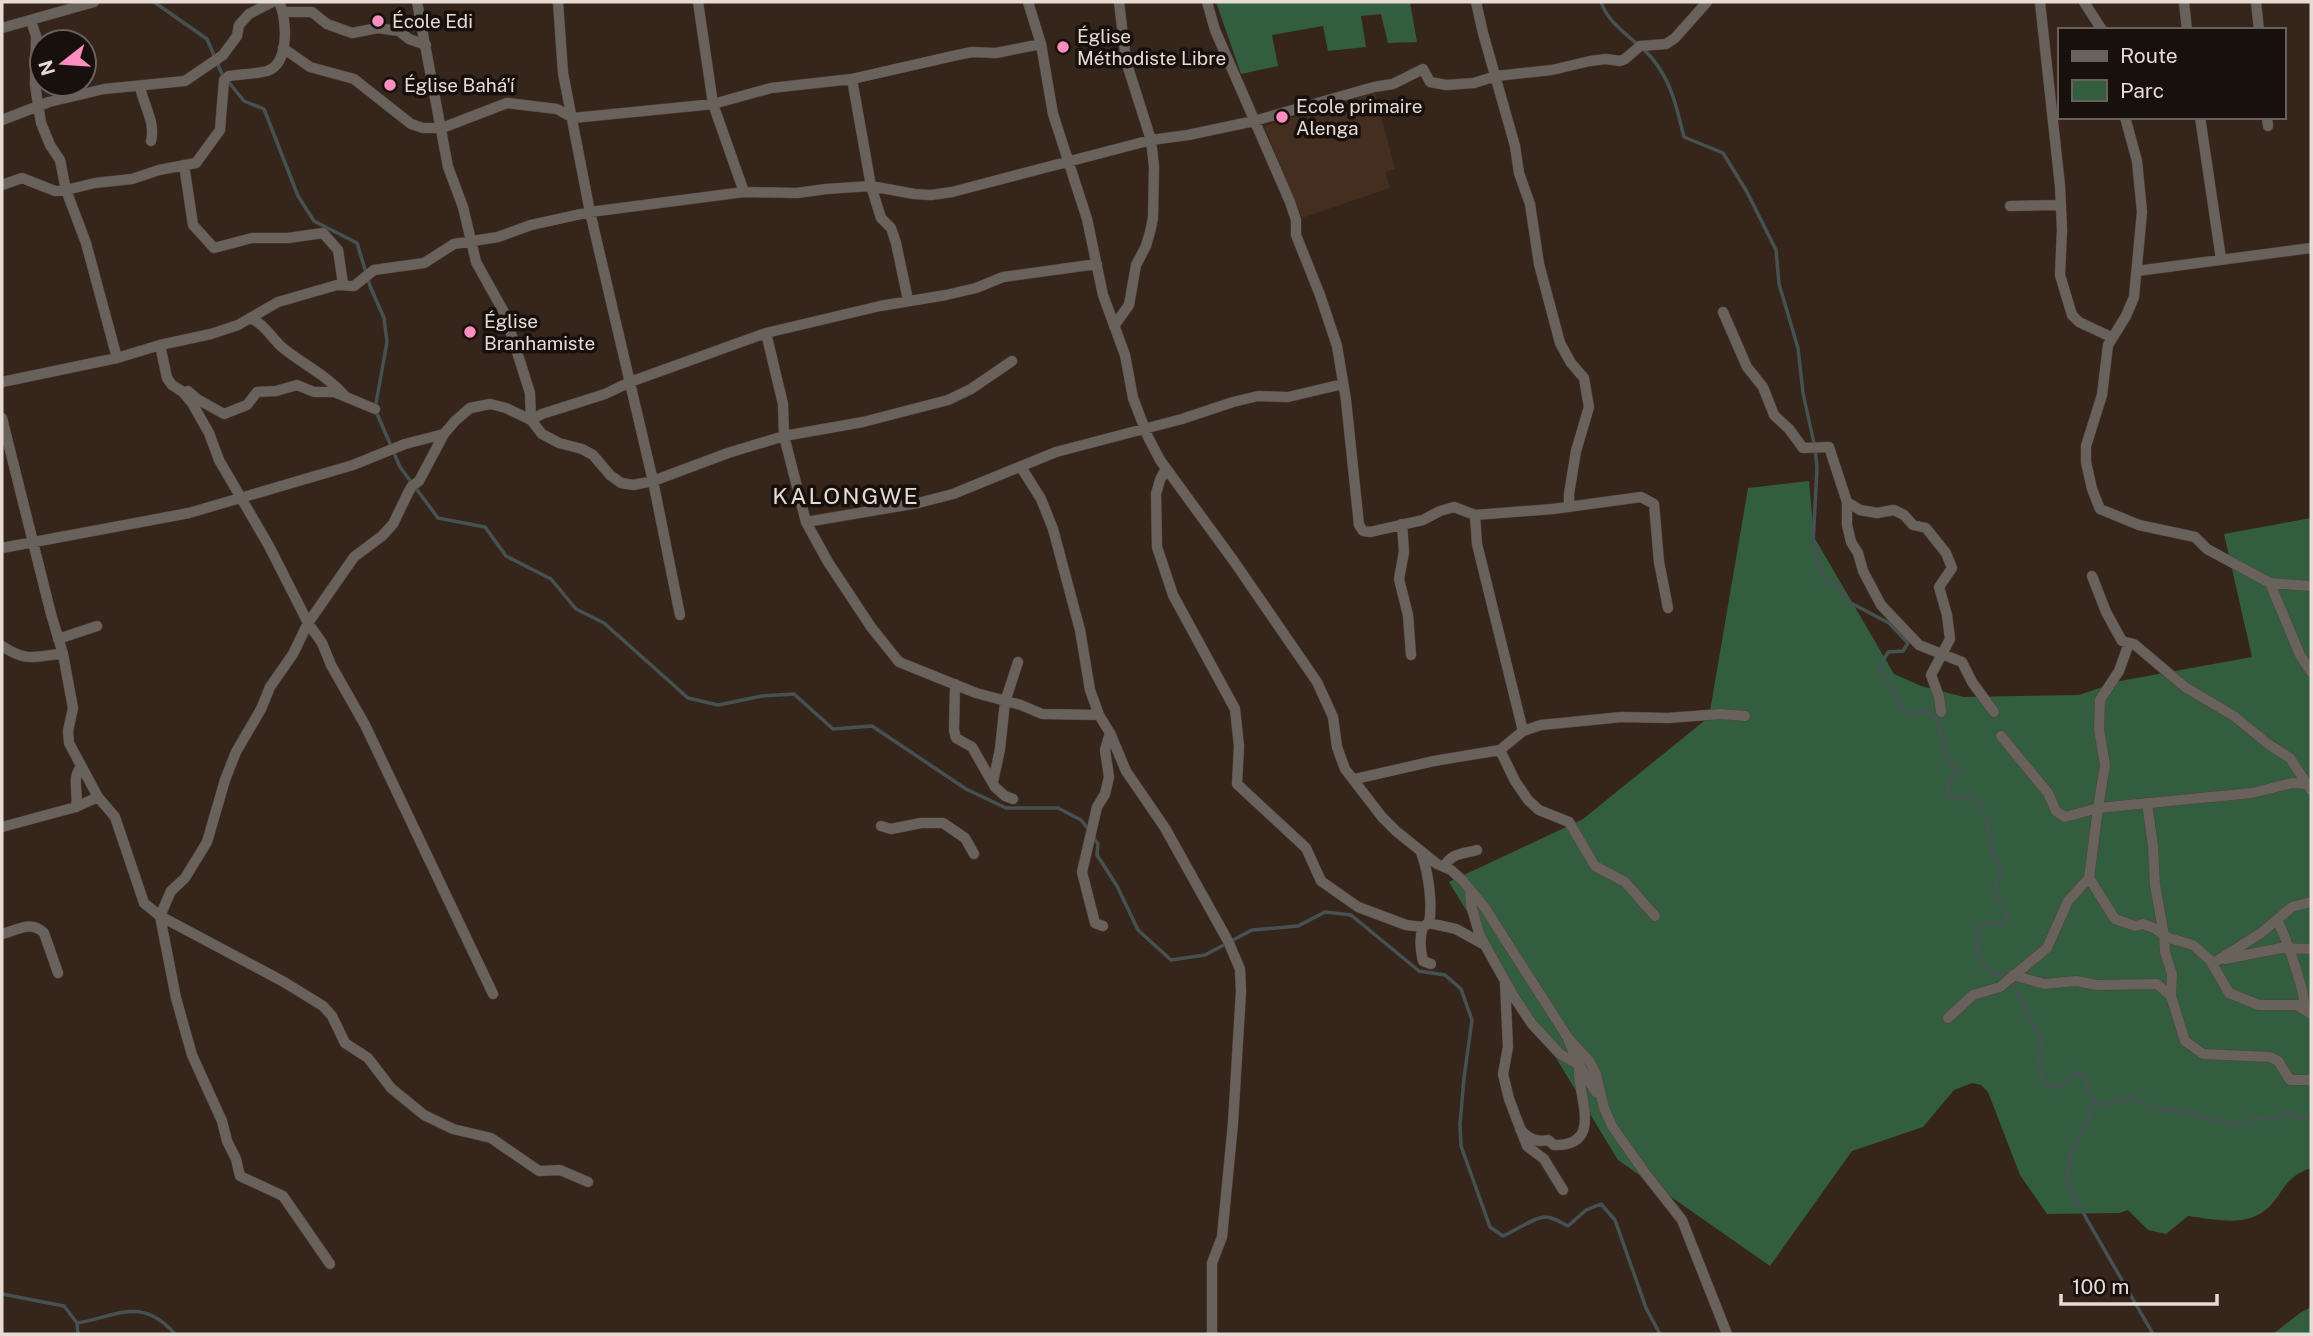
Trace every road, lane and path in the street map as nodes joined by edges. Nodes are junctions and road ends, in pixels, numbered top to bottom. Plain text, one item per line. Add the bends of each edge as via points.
1 (94, 2) edge
2 (272, 2) edge
3 (279, 2) edge
4 (417, 2) edge
5 (558, 2) edge
6 (698, 2) edge
7 (1028, 2) edge
8 (1119, 2) edge
9 (1207, 2) edge
10 (1476, 2) edge
11 (1707, 2) edge
12 (2040, 2) edge
13 (2084, 2) edge
14 (2184, 2) edge
15 (2256, 2) edge
16 (285, 12) junction
17 (31, 21) junction
18 (2, 28) edge
19 (2101, 28) edge
20 (2188, 28) edge
21 (2259, 28) edge
22 (1041, 44) junction
23 (426, 45) junction
24 (283, 48) junction
25 (1496, 76) junction
26 (852, 79) junction
27 (139, 86) junction
28 (713, 104) junction
29 (38, 107) junction
30 (573, 118) junction
31 (2126, 119) edge
32 (2200, 119) edge
33 (2, 120) edge
34 (1254, 121) junction
35 (442, 128) junction
36 (1150, 140) junction
37 (151, 141) dead end
38 (1067, 160) junction
39 (184, 165) junction
40 (2, 185) edge
41 (871, 186) junction
42 (66, 190) junction
43 (744, 192) junction
44 (2061, 205) junction
45 (2010, 206) dead end
46 (590, 212) junction
47 (471, 243) junction
48 (2311, 248) edge
49 (2221, 259) junction
50 (1097, 264) junction
51 (2137, 271) junction
52 (343, 284) junction
53 (908, 300) junction
54 (1723, 312) dead end
55 (250, 318) junction
56 (1114, 326) junction
57 (766, 333) junction
58 (2111, 337) junction
59 (160, 345) junction
60 (117, 358) junction
61 (1012, 362) dead end
62 (167, 378) junction
63 (2, 382) edge
64 (630, 382) junction
65 (1343, 384) junction
66 (350, 401) junction
67 (375, 409) dead end
68 (2, 418) edge
69 (531, 420) junction
70 (1145, 429) junction
71 (444, 434) junction
72 (784, 436) junction
73 (1020, 467) junction
74 (1166, 468) junction
75 (653, 481) junction
76 (239, 497) junction
77 (1847, 502) junction
78 (1569, 506) junction
79 (1475, 515) junction
80 (806, 522) junction
81 (1402, 524) junction
82 (34, 543) junction
83 (2, 548) edge
84 (2092, 576) dead end
85 (2270, 583) junction
86 (2311, 586) edge
87 (1668, 608) dead end
88 (680, 615) dead end
89 (308, 623) junction
90 (97, 626) dead end
91 (58, 639) junction
92 (2129, 643) junction
93 (2, 646) edge
94 (63, 654) junction
95 (1411, 655) dead end
96 (1943, 655) junction
97 (1018, 662) dead end
98 (2311, 672) edge
99 (956, 684) junction
100 (1005, 702) junction
101 (1941, 712) dead end
102 (1994, 712) dead end
103 (1098, 715) junction
104 (1745, 716) dead end
105 (1523, 731) junction
106 (1111, 733) junction
107 (2001, 736) dead end
108 (1500, 750) junction
109 (81, 766) junction
110 (1355, 779) junction
111 (993, 782) junction
112 (2309, 787) edge
113 (98, 797) junction
114 (1013, 799) dead end
115 (2147, 803) junction
116 (76, 807) junction
117 (2098, 808) junction
118 (881, 826) dead end
119 (2, 827) edge
120 (1477, 850) dead end
121 (1420, 851) junction
122 (975, 855) dead end
123 (1444, 867) junction
124 (2089, 878) junction
125 (1470, 890) junction
126 (2311, 902) edge
127 (160, 916) junction
128 (1655, 916) dead end
129 (2277, 920) junction
130 (1426, 925) junction
131 (1103, 926) dead end
132 (2, 934) edge
133 (2164, 934) junction
134 (1488, 947) junction
135 (2288, 948) junction
136 (2311, 949) edge
137 (2216, 962) junction
138 (1431, 964) dead end
139 (58, 974) dead end
140 (2013, 975) junction
141 (1504, 979) junction
142 (493, 994) dead end
143 (2171, 996) junction
144 (2307, 1012) edge
145 (1948, 1018) dead end
146 (1568, 1038) junction
147 (1579, 1065) junction
148 (2311, 1080) edge
149 (1604, 1108) junction
150 (1520, 1129) junction
151 (588, 1182) dead end
152 (1563, 1190) dead end
153 (330, 1264) dead end
154 (1212, 1334) edge
155 (1727, 1334) edge

1 - 17 street
2 - 27 street via 249,14 223,55 185,81
3 - 16 street
4 - 23 street
5 - 30 street via 563,72
6 - 28 street
7 - 22 street
8 - 36 street via 1129,76
9 - 34 street
10 - 25 street
11 - 25 street via 1675,38 1665,44 1640,46 1626,59
12 - 44 street
13 - 19 street
14 - 20 street
15 - 21 street
16 - 23 street via 312,12 327,24 352,33 378,28 399,31
16 - 24 street
17 - 18 street
17 - 29 street via 36,36
22 - 26 street via 996,54 962,54
22 - 38 street via 1053,114
23 - 35 street
24 - 35 street via 310,67 354,79 411,124
24 - 39 street via 277,65 269,71 224,80 220,130 196,163
25 - 34 street via 1446,85 1430,82 1423,69 1393,84
25 - 78 street via 1560,343 1584,378 1589,407 1576,451
26 - 28 street via 771,88
26 - 41 street
27 - 29 street via 104,89
27 - 37 street via 153,123
28 - 30 street
28 - 43 street
29 - 33 street
29 - 42 street via 60,160
30 - 35 street via 557,108 507,103
30 - 46 street
31 - 51 street via 2142,193
32 - 49 street
34 - 36 street
34 - 65 street via 1296,220 1296,235 1337,346
35 - 47 street via 448,167
36 - 38 street
36 - 56 street via 1154,157 1152,225 1136,265 1129,305
38 - 41 street via 930,195
38 - 50 street
39 - 42 street
39 - 52 street via 193,225 214,248 252,238 288,239 323,233 338,250
40 - 42 street via 22,178 55,191
41 - 43 street via 797,193
41 - 53 street via 881,218 896,243
42 - 60 street via 86,243
43 - 46 street
44 - 45 street
44 - 58 street via 2060,275 2072,315
46 - 47 street
46 - 64 street
47 - 52 street via 454,244 421,264 370,272 354,286
47 - 69 street via 476,262 505,314 530,393
48 - 49 street
49 - 51 street
50 - 53 street via 1003,277 966,290
50 - 56 street
51 - 58 street via 2134,297
52 - 55 street via 278,302
53 - 57 street
54 - 77 street via 1774,415 1803,448 1829,447
55 - 59 street via 211,334
55 - 66 street via 322,373
56 - 70 street
57 - 64 street
57 - 72 street via 783,404
58 - 85 street via 2102,395 2086,446 2100,509 2139,525 2195,537 2207,549
59 - 60 street
59 - 62 street
60 - 63 street
61 - 72 street via 948,400
62 - 66 street via 224,414 247,405 257,392 297,385
62 - 76 street via 192,403
64 - 69 street
64 - 75 street
65 - 70 street via 1288,397 1251,398
65 - 81 street via 1359,525 1370,532
66 - 67 street
68 - 82 street
69 - 71 street via 489,404 470,408
69 - 75 street via 542,434 593,455 621,483
70 - 73 street via 1056,452
70 - 74 street
71 - 76 street
71 - 89 street via 394,524 354,557
72 - 75 street
72 - 80 street
73 - 80 street via 918,503
73 - 103 street via 1041,499 1053,529
74 - 110 street via 1310,670 1333,717 1340,760
74 - 130 street via 1157,494 1157,547 1173,595 1235,709 1237,784 1306,848 1321,881 1358,907 1406,925
75 - 88 street
76 - 82 street via 189,513
76 - 89 street via 270,546
77 - 96 street via 1850,542 1881,605 1919,645
77 - 96 street via 1877,513 1894,510 1913,525 1926,528 1946,553 1952,568 1939,587 1950,639
78 - 79 street
78 - 87 street via 1640,497 1654,504
79 - 81 street via 1454,507
79 - 105 street via 1477,544
80 - 99 street via 871,627 899,662
81 - 95 street via 1399,583 1408,615
82 - 83 street
82 - 91 street
84 - 92 street via 2122,641
85 - 86 street
85 - 98 street
89 - 127 street via 236,752 208,842 171,891
89 - 142 street via 397,788
90 - 91 street
91 - 94 street
92 - 112 street via 2290,758
92 - 117 street via 2119,671 2100,700 2105,765
93 - 94 street via 26,657
94 - 109 street via 73,708 69,743
96 - 101 street via 1931,675
96 - 102 street via 1962,662
97 - 100 street
99 - 100 street
99 - 111 street via 956,738 972,747
100 - 103 street via 1042,715
100 - 111 street
103 - 106 street
104 - 105 street via 1622,716 1541,724
105 - 108 street
106 - 131 street via 1105,750 1109,777 1082,872 1095,923
106 - 154 street via 1126,771 1165,828 1228,941 1242,977 1222,1237 1212,1263
107 - 117 street via 2048,793 2056,811 2065,817
108 - 110 street
108 - 128 street via 1528,800 1539,810 1569,822 1595,866 1625,882
109 - 113 street
109 - 116 street via 74,783
110 - 121 street via 1382,817
111 - 114 street
112 - 115 street via 2291,783 2252,793
113 - 116 street
113 - 127 street via 115,817 144,903
115 - 117 street
115 - 133 street
116 - 119 street
117 - 124 street
118 - 122 street via 943,823 965,838
120 - 123 street via 1453,856
121 - 123 street
121 - 130 street via 1432,908
123 - 125 street
124 - 133 street via 2115,919
124 - 140 street via 2068,901 2047,947
125 - 134 street via 1476,925
125 - 146 street
126 - 129 street via 2292,907
127 - 151 street via 326,1008 345,1042 368,1058 391,1088 424,1115 453,1129 491,1138 539,1171 560,1170
127 - 153 street via 192,1055 222,1121 240,1176 283,1196
129 - 135 street
129 - 137 street
130 - 134 street via 1456,929
130 - 138 street via 1420,935 1420,952 1423,961
132 - 139 street via 31,925 41,929
133 - 137 street via 2193,945
133 - 143 street
134 - 141 street
135 - 136 street
135 - 137 street
135 - 144 street
137 - 144 street via 2229,993 2259,1004 2297,1005
140 - 143 street via 2044,984 2157,984
140 - 145 street via 2000,987 1973,995
141 - 147 street via 1532,1024 1560,1054
141 - 150 street via 1508,1047 1503,1074
143 - 148 street via 2185,1041 2203,1054 2270,1058 2278,1061 2290,1080
146 - 147 street
146 - 149 street via 1596,1074
147 - 149 street
147 - 150 street via 1586,1110 1579,1138 1568,1145 1554,1145 1526,1137
149 - 155 street via 1612,1126 1682,1220
150 - 152 street via 1527,1146 1544,1159

